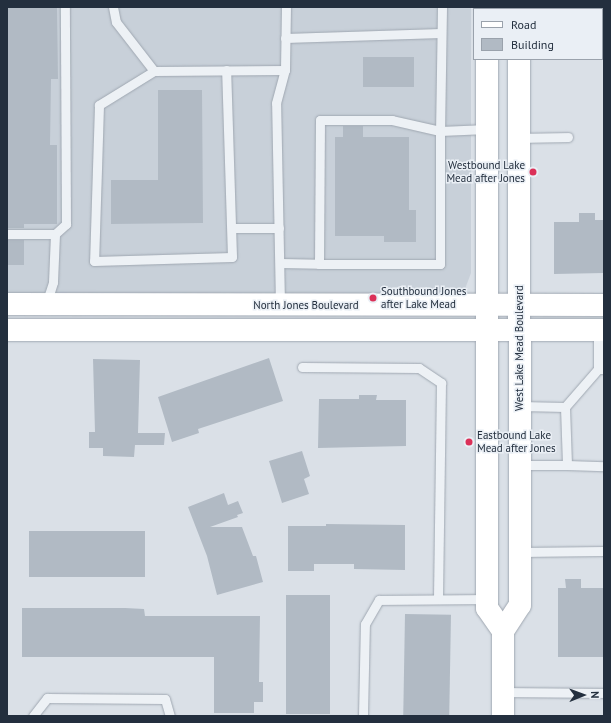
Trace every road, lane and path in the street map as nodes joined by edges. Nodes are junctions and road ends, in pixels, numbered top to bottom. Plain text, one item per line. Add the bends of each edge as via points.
1 (65, 7) edge
2 (113, 7) edge
3 (286, 7) edge
4 (442, 7) edge
5 (442, 33) junction
6 (285, 38) junction
7 (487, 60) edge
8 (519, 60) edge
9 (226, 70) junction
10 (285, 70) junction
11 (154, 71) junction
12 (487, 129) junction
13 (440, 131) junction
14 (568, 137) dead end
15 (519, 138) junction
16 (232, 228) junction
17 (279, 228) junction
18 (7, 234) edge
19 (55, 234) junction
20 (280, 263) junction
21 (318, 264) junction
22 (7, 304) edge
23 (46, 304) junction
24 (132, 305) junction
25 (280, 305) junction
26 (604, 305) edge
27 (486, 306) junction
28 (519, 306) junction
29 (7, 318) edge
30 (519, 329) junction
31 (16, 330) edge
32 (487, 330) junction
33 (601, 330) edge
34 (302, 367) dead end
35 (601, 369) edge
36 (520, 406) junction
37 (565, 407) junction
38 (520, 465) junction
39 (567, 465) junction
40 (604, 466) edge
41 (604, 551) edge
42 (520, 552) junction
43 (487, 599) junction
44 (438, 600) junction
45 (503, 631) junction
46 (503, 692) junction
47 (604, 693) edge
48 (33, 716) edge
49 (170, 716) edge
50 (363, 716) edge
51 (503, 716) edge

1 - 19 lane via 66,224
2 - 11 lane via 116,22
3 - 6 lane
4 - 5 lane
5 - 6 lane
5 - 13 lane
6 - 10 lane
7 - 12 main road
8 - 15 main road, West Lake Mead Boulevard
9 - 10 lane
9 - 11 lane
9 - 16 lane
10 - 17 lane via 276,103
11 - 16 lane via 99,105 94,261 232,257
12 - 13 lane
12 - 27 main road
13 - 21 lane via 440,264
13 - 21 lane via 392,120 320,120
14 - 15 lane
15 - 28 main road, West Lake Mead Boulevard
16 - 17 lane
17 - 20 lane
18 - 19 lane
19 - 23 lane via 53,282
20 - 21 lane
20 - 25 lane
22 - 23 main road, North Jones Boulevard
23 - 24 main road, North Jones Boulevard
23 - 29 main road via 19,316
24 - 25 main road, North Jones Boulevard
24 - 31 main road via 121,311 105,314 42,316
25 - 27 main road, North Jones Boulevard
26 - 28 main road, North Jones Boulevard
27 - 28 main road, North Jones Boulevard
27 - 32 main road
28 - 30 main road, West Lake Mead Boulevard
30 - 32 main road
30 - 33 main road
30 - 36 main road, West Lake Mead Boulevard
31 - 32 main road
32 - 43 main road
33 - 35 lane
34 - 44 lane via 419,368 441,383
35 - 37 lane
36 - 37 lane
36 - 38 main road, West Lake Mead Boulevard
37 - 39 lane
38 - 39 lane
38 - 42 main road, West Lake Mead Boulevard
39 - 40 lane
41 - 42 lane
42 - 45 main road, West Lake Mead Boulevard via 520,605
43 - 44 lane
43 - 45 main road via 487,608
44 - 50 lane via 379,600 365,624
45 - 46 main road
46 - 47 lane
46 - 51 main road
48 - 49 lane via 47,698 55,698 165,699

